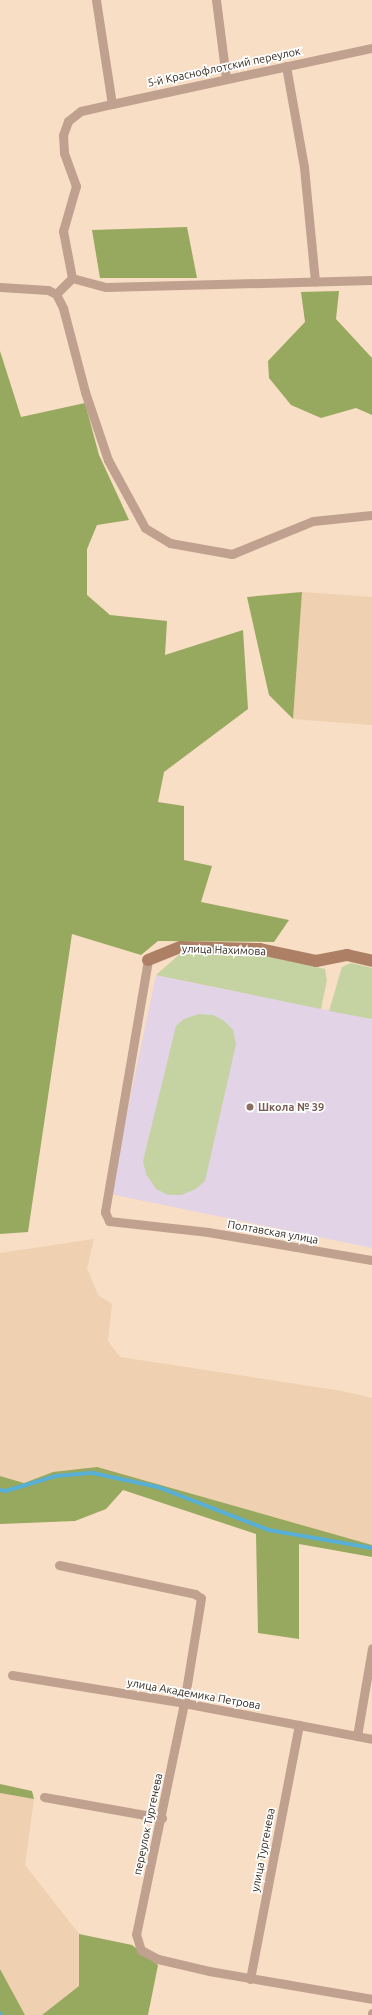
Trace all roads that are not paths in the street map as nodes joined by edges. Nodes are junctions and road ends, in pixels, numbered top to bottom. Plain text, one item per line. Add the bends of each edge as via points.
1 (96, 0) edge
2 (216, 0) edge
3 (372, 48) edge
4 (286, 66) junction
5 (226, 78) junction
6 (112, 104) junction
7 (72, 278) junction
8 (372, 280) edge
9 (315, 281) junction
10 (0, 287) edge
11 (56, 294) junction
12 (372, 514) edge
13 (148, 960) joint
14 (372, 961) edge
15 (372, 1260) edge
16 (59, 1565) dead end
17 (372, 1648) edge
18 (12, 1675) dead end
19 (184, 1703) junction
20 (299, 1725) junction
21 (357, 1736) junction
22 (372, 1739) edge
23 (44, 1797) dead end
24 (162, 1818) junction
25 (250, 1980) junction
26 (372, 1999) edge

1 - 6 street
2 - 5 street
3 - 4 street, 5-й Краснофлотский переулок
4 - 5 street, 5-й Краснофлотский переулок
4 - 9 street via 304,167
5 - 6 street, 5-й Краснофлотский переулок
6 - 7 street, 5-й Краснофлотский переулок via 81,112 68,121 63,135 64,153 76,186 63,231
7 - 9 street via 106,287
7 - 11 street
8 - 9 street
10 - 11 street via 48,290
11 - 12 street via 63,308 85,392 108,460 145,528 170,544 232,554 312,521
13 - 14 street, улица Нахимова via 181,947 260,949 316,962 347,955
13 - 15 street, Полтавская улица via 105,1212 109,1221 170,1227
16 - 19 street, переулок Тургенева via 195,1594 201,1598
17 - 21 street
18 - 19 street, улица Академика Петрова
19 - 20 street, улица Академика Петрова
19 - 24 street, переулок Тургенева
20 - 21 street, улица Академика Петрова
20 - 25 street, улица Тургенева
21 - 22 street, улица Академика Петрова
23 - 24 street
24 - 25 street, переулок Тургенева via 136,1934 141,1950 158,1959
25 - 26 street

